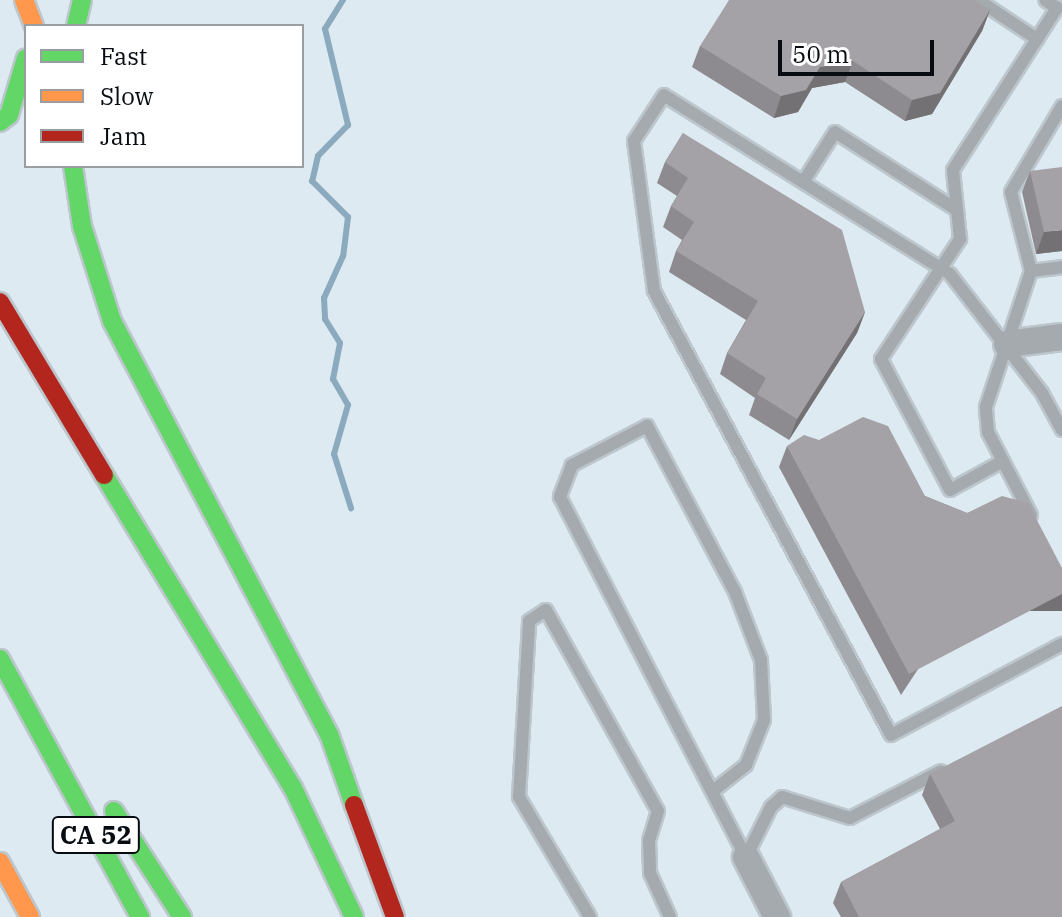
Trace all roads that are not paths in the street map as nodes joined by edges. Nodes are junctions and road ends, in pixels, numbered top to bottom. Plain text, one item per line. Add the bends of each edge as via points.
1 (24, 0) edge
2 (82, 0) edge
3 (978, 0) edge
4 (1045, 0) edge
5 (33, 24) edge
6 (76, 24) edge
7 (1037, 39) junction
8 (24, 65) edge
9 (1062, 106) edge
10 (0, 122) edge
11 (73, 168) edge
12 (803, 182) junction
13 (957, 210) junction
14 (940, 267) junction
15 (1062, 267) edge
16 (1031, 271) junction
17 (0, 302) edge
18 (1062, 337) edge
19 (1007, 344) junction
20 (1062, 430) edge
21 (1003, 461) junction
22 (1040, 531) edge
23 (1062, 644) edge
24 (0, 659) edge
25 (52, 754) junction
26 (960, 761) edge
27 (713, 791) junction
28 (746, 857) junction
29 (0, 862) edge
30 (30, 917) edge
31 (140, 917) edge
32 (182, 917) edge
33 (354, 917) edge
34 (395, 917) edge
35 (590, 917) edge
36 (670, 917) edge
37 (777, 917) edge

1 - 5 highway
2 - 6 highway
3 - 7 lane
4 - 7 lane via 1057,8
7 - 13 lane via 953,170
8 - 10 highway via 9,115
9 - 16 lane via 1011,192
11 - 34 highway via 82,226 112,321 329,734
12 - 13 lane via 835,132
12 - 14 lane
12 - 23 lane via 664,95 634,141 654,291 891,735
13 - 14 lane via 960,239
14 - 19 lane
14 - 21 lane via 881,359 950,490
15 - 16 lane
16 - 19 lane
17 - 33 highway via 293,788
18 - 19 street
19 - 20 lane
19 - 21 lane via 986,407 988,432
21 - 22 lane
24 - 25 highway, CA 52
25 - 31 highway, CA 52
25 - 32 highway via 94,784
26 - 28 lane via 850,818 782,797 771,807
27 - 27 lane via 560,497 572,465 647,426 735,592 761,660 764,720 746,765
27 - 28 lane
28 - 37 street
29 - 30 highway
35 - 36 lane via 519,797 529,621 546,610 658,811 649,841 650,873

